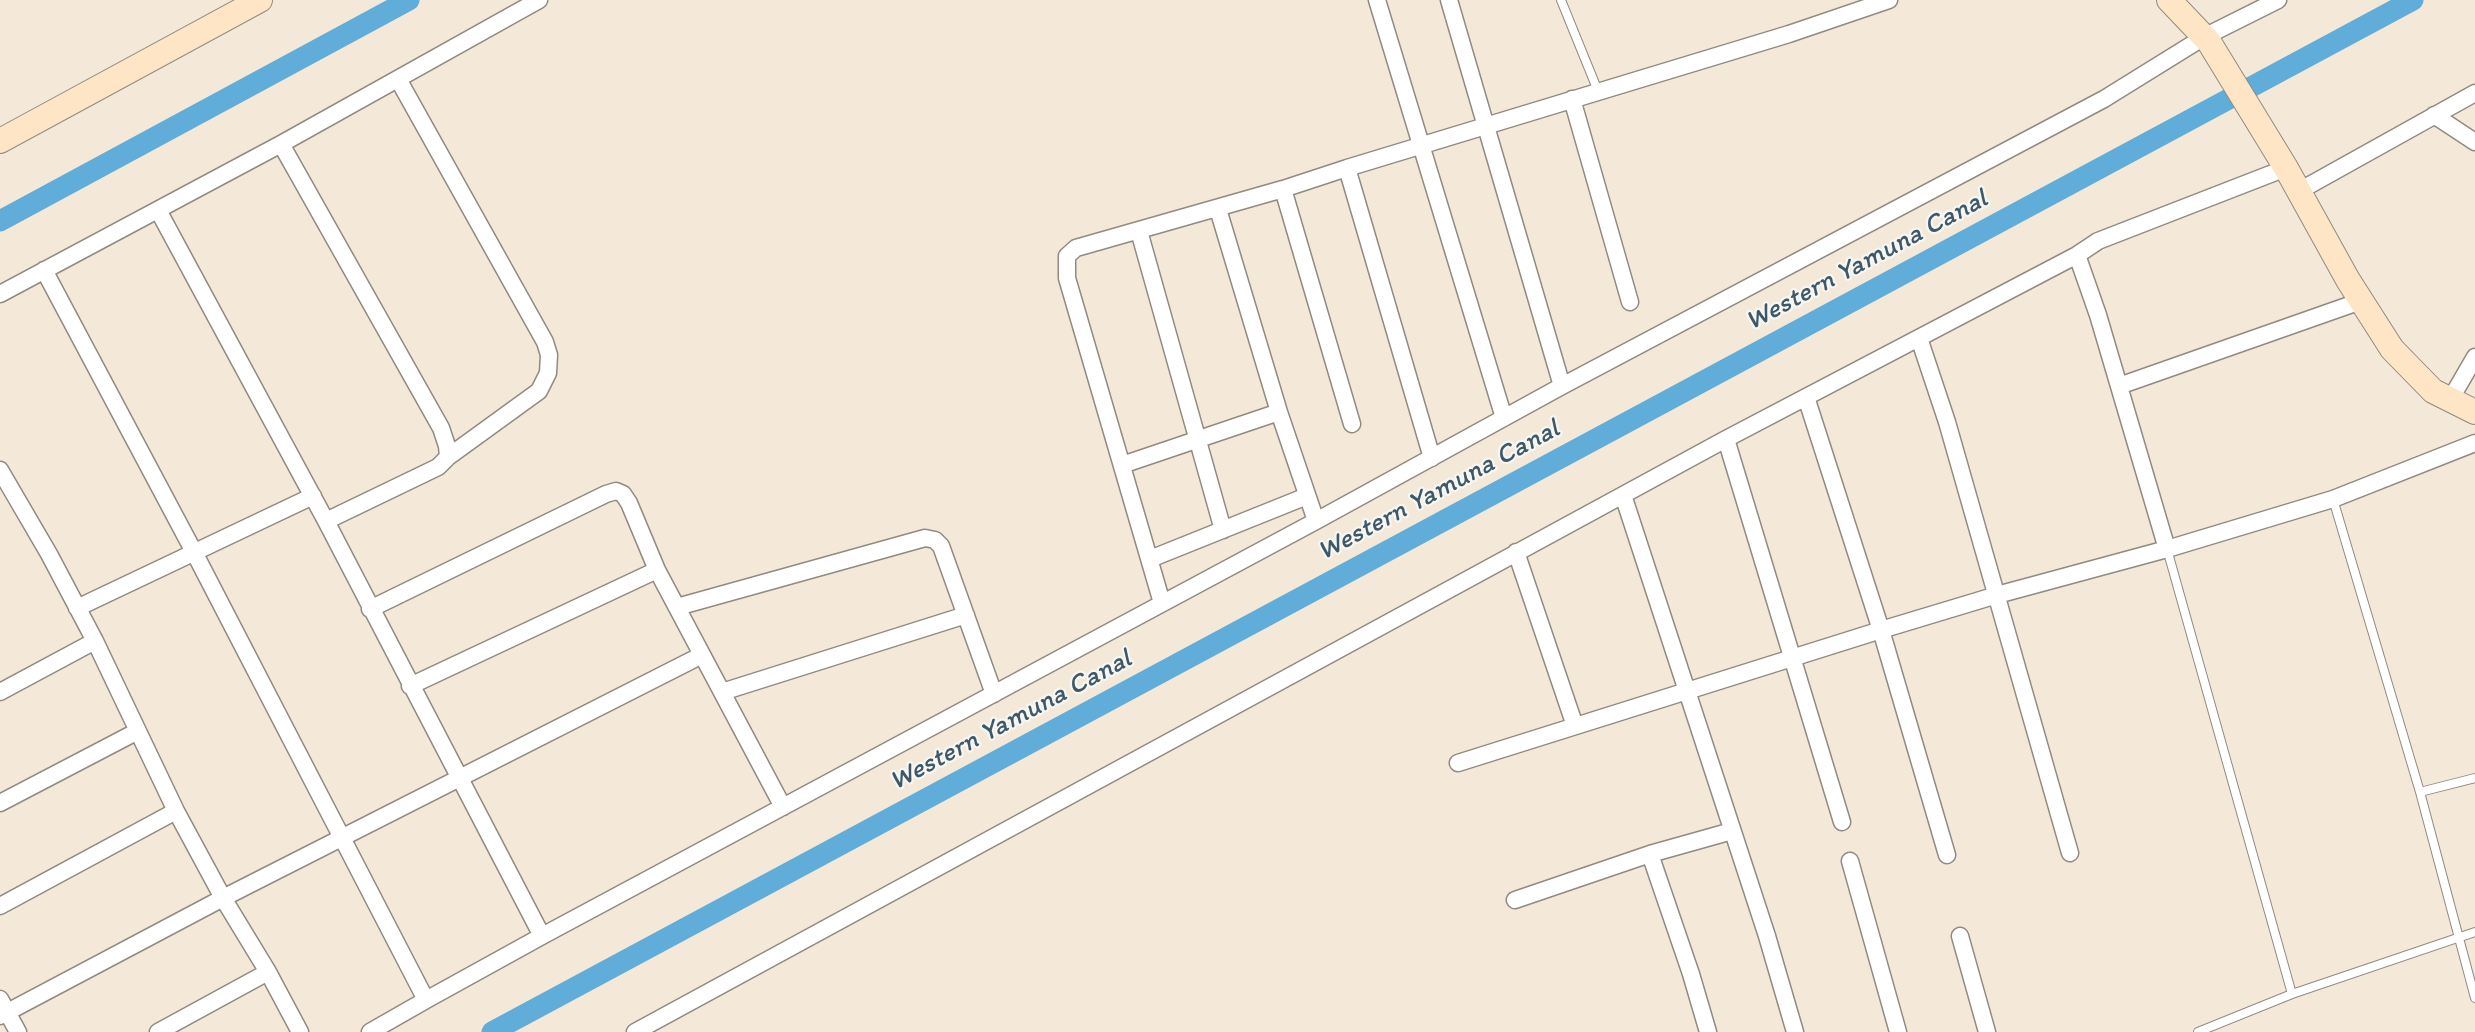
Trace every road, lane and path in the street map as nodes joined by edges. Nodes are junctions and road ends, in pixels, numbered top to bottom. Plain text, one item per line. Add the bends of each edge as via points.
1 (260, 0) edge
2 (539, 0) edge
3 (1377, 0) edge
4 (1449, 0) edge
5 (1561, 0) edge
6 (1889, 0) edge
7 (2169, 0) edge
8 (2278, 0) edge
9 (2207, 39) junction
10 (398, 79) junction
11 (1598, 92) junction
12 (2475, 93) edge
13 (1572, 99) junction
14 (2434, 115) junction
15 (1486, 125) junction
16 (0, 141) edge
17 (2475, 142) edge
18 (281, 144) junction
19 (1422, 145) junction
20 (2282, 162) junction
21 (1347, 168) junction
22 (1283, 189) junction
23 (2299, 191) junction
24 (1218, 209) junction
25 (158, 210) junction
26 (1139, 231) junction
27 (2077, 255) junction
28 (44, 270) junction
29 (0, 294) edge
30 (1630, 302) dead end
31 (2361, 302) junction
32 (1918, 338) junction
33 (2475, 357) edge
34 (1562, 386) junction
35 (2119, 386) junction
36 (1806, 397) junction
37 (2450, 400) junction
38 (1280, 412) junction
39 (2475, 412) edge
40 (1504, 418) junction
41 (1352, 424) dead end
42 (1726, 439) junction
43 (1197, 440) junction
44 (2475, 443) edge
45 (448, 457) junction
46 (1432, 458) junction
47 (1122, 465) junction
48 (0, 470) edge
49 (1623, 495) junction
50 (313, 496) junction
51 (1307, 496) junction
52 (2333, 499) junction
53 (326, 521) junction
54 (1316, 521) junction
55 (1223, 530) junction
56 (2167, 549) junction
57 (194, 552) junction
58 (1516, 552) junction
59 (1150, 560) junction
60 (657, 570) junction
61 (1997, 595) junction
62 (1162, 603) junction
63 (677, 607) junction
64 (77, 608) junction
65 (370, 609) junction
66 (966, 615) junction
67 (1881, 630) junction
68 (94, 641) junction
69 (702, 656) junction
70 (1794, 657) junction
71 (410, 686) junction
72 (1687, 691) junction
73 (0, 692) edge
74 (722, 692) junction
75 (994, 693) junction
76 (1575, 726) junction
77 (136, 732) junction
78 (1458, 763) dead end
79 (460, 777) junction
80 (2475, 778) edge
81 (2420, 792) junction
82 (0, 803) edge
83 (783, 807) junction
84 (176, 811) junction
85 (1842, 822) dead end
86 (1732, 831) junction
87 (341, 838) junction
88 (2070, 853) dead end
89 (1650, 854) junction
90 (1947, 855) dead end
91 (1850, 861) dead end
92 (223, 898) junction
93 (1515, 900) dead end
94 (0, 906) edge
95 (2475, 932) edge
96 (542, 936) junction
97 (1960, 936) dead end
98 (2458, 937) junction
99 (268, 972) junction
100 (2292, 994) junction
101 (2475, 998) edge
102 (426, 1000) junction
103 (2, 1009) edge
104 (18, 1032) edge
105 (159, 1032) edge
106 (300, 1032) edge
107 (370, 1032) edge
108 (635, 1032) edge
109 (1708, 1032) edge
110 (1795, 1032) edge
111 (1898, 1032) edge
112 (1987, 1032) edge
113 (2198, 1032) edge

1 - 16 main road
2 - 10 street
3 - 19 street
4 - 15 street
5 - 11 lane
6 - 11 street
7 - 9 main road
8 - 9 street
9 - 20 main road
9 - 34 street via 2104,99
10 - 18 street
10 - 45 street via 545,342 549,356 548,373 539,391
11 - 13 street
12 - 14 street
13 - 15 street
13 - 30 street
14 - 17 street
14 - 23 street
15 - 19 street
15 - 34 street
18 - 25 street
18 - 45 street via 441,428
19 - 21 street
19 - 40 street
20 - 23 main road
20 - 27 street via 2098,242
21 - 22 street
21 - 46 street
22 - 24 street
22 - 41 street
23 - 31 main road
24 - 26 street
24 - 38 street
25 - 28 street
25 - 50 street
26 - 43 street
26 - 47 street via 1076,248 1067,256 1066,265
27 - 32 street
27 - 35 street
28 - 29 street
28 - 57 street
31 - 35 street
31 - 37 main road via 2392,349 2433,391
32 - 36 street
32 - 61 street via 1947,422
33 - 37 street
34 - 40 street
35 - 56 street
36 - 42 street
36 - 67 street
37 - 39 main road
38 - 43 street
38 - 51 street
40 - 46 street
42 - 49 street
42 - 70 street
43 - 47 street
43 - 55 street
44 - 52 street
45 - 53 street via 438,467
46 - 54 street
47 - 59 street
48 - 64 street
49 - 58 street
49 - 72 street
50 - 53 street
50 - 57 street
51 - 54 street
51 - 55 street
52 - 56 street
52 - 81 lane
53 - 65 street
54 - 62 street
55 - 59 street
56 - 61 street
56 - 100 lane
57 - 64 street
57 - 87 street
58 - 76 street
58 - 108 street
59 - 62 street
60 - 63 street
60 - 65 street via 629,503 616,490
60 - 71 street
61 - 67 street
61 - 88 street
62 - 75 street
63 - 66 street via 925,538 941,546
63 - 69 street
64 - 68 street
65 - 71 street
66 - 74 street
66 - 75 street
67 - 70 street
67 - 90 street
68 - 73 street
68 - 77 street
69 - 74 street
69 - 79 street
70 - 72 street
70 - 85 street
71 - 79 street
72 - 76 street
72 - 86 street
74 - 83 street
75 - 83 street
76 - 78 street
77 - 82 street
77 - 84 street
79 - 87 street
79 - 96 street
80 - 81 lane
81 - 98 lane
83 - 96 street
84 - 92 street
84 - 94 street
86 - 89 street
86 - 110 street
87 - 92 street
87 - 102 street
89 - 93 street
89 - 109 street
91 - 111 street
92 - 99 street
92 - 103 street
95 - 98 lane
96 - 102 street
97 - 112 street
98 - 100 lane
98 - 101 lane
99 - 105 street
99 - 106 street
100 - 113 lane
102 - 107 street
103 - 104 street

